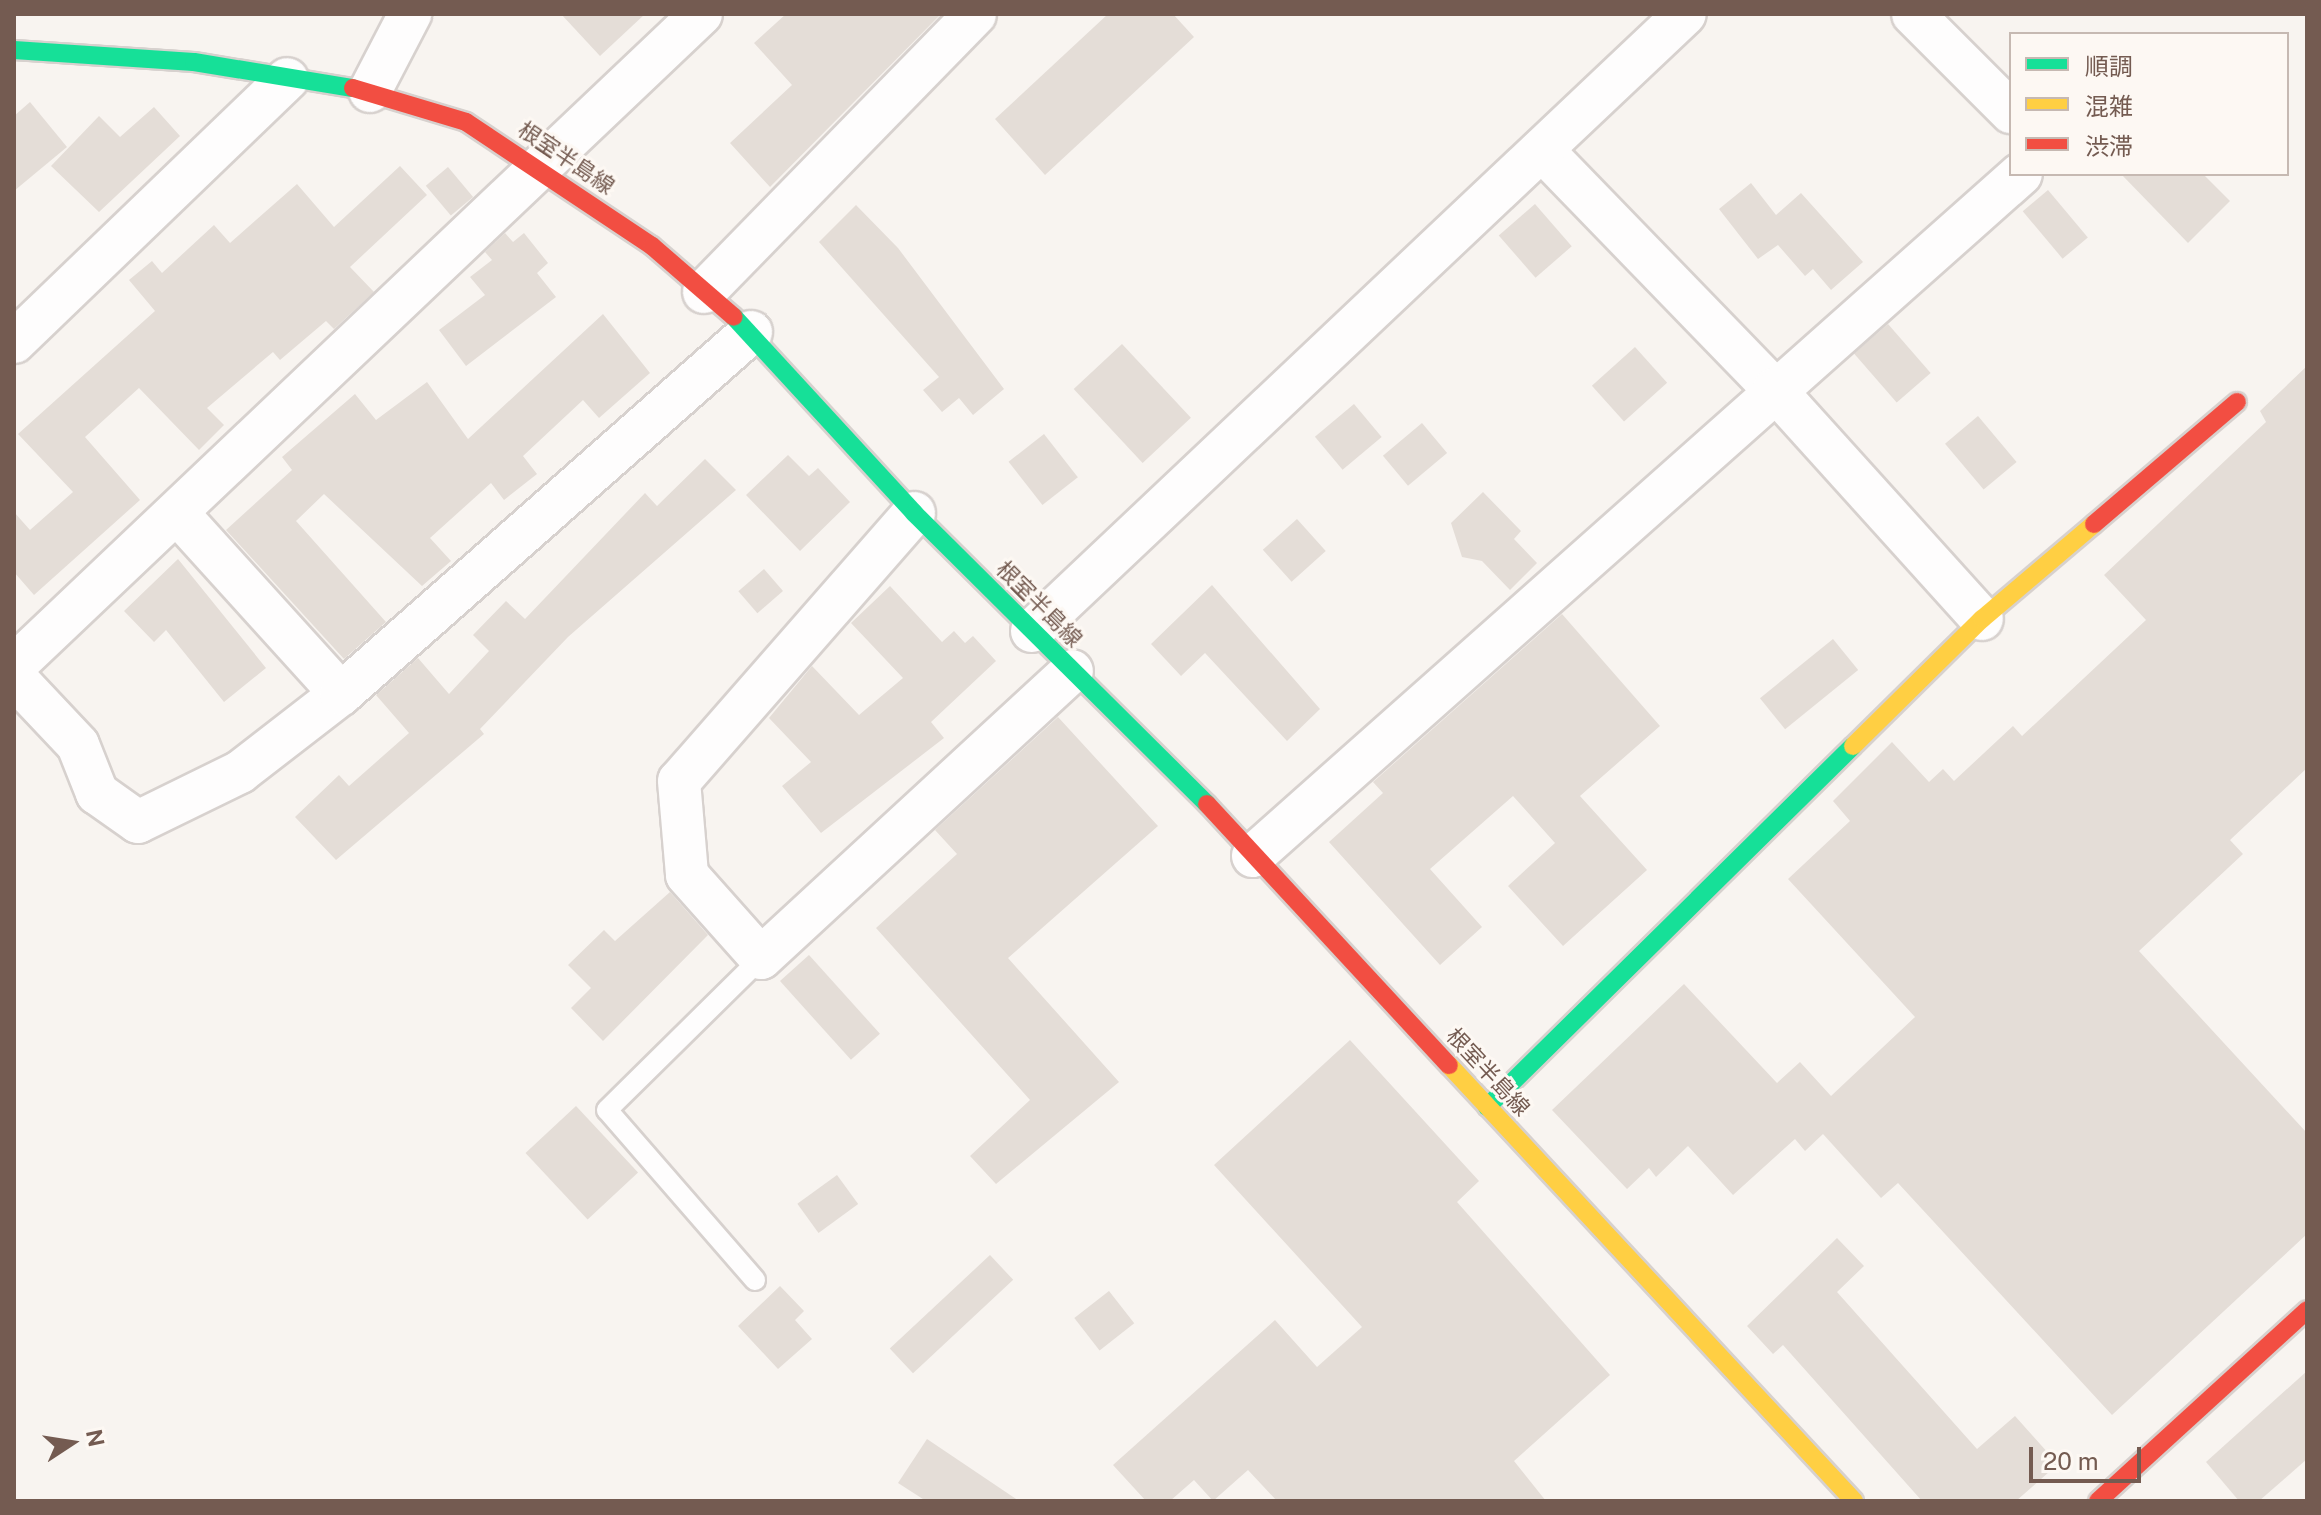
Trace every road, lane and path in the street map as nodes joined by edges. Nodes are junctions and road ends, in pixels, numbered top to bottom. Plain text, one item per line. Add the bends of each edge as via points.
1 (410, 14) edge
2 (701, 14) edge
3 (975, 14) edge
4 (1685, 14) edge
5 (1913, 14) edge
6 (14, 50) edge
7 (287, 79) junction
8 (370, 91) junction
9 (2009, 110) edge
10 (1542, 150) junction
11 (544, 169) junction
12 (2019, 176) edge
13 (704, 292) junction
14 (751, 332) junction
15 (14, 342) edge
16 (1774, 389) junction
17 (2237, 402) dead end
18 (177, 513) junction
19 (914, 513) junction
20 (1982, 619) junction
21 (1032, 631) junction
22 (14, 666) edge
23 (1072, 671) junction
24 (14, 677) edge
25 (341, 694) junction
26 (1253, 856) junction
27 (761, 958) junction
28 (1487, 1107) junction
29 (755, 1280) dead end
30 (2307, 1310) edge
31 (1854, 1501) edge
32 (2098, 1501) edge

1 - 8 street
2 - 11 street
3 - 13 street
4 - 10 street
5 - 9 street
6 - 7 main road, 根室半島線 via 194,62
7 - 8 main road, 根室半島線
7 - 15 street
8 - 11 main road, 根室半島線 via 466,122
10 - 16 street
10 - 21 street
11 - 13 main road, 根室半島線
11 - 18 street
12 - 16 street
13 - 14 main road, 根室半島線
14 - 19 main road, 根室半島線
14 - 25 street
16 - 20 street
16 - 26 street
17 - 20 main road
18 - 22 street
18 - 25 street
19 - 21 main road, 根室半島線
19 - 27 street via 679,781 687,875
20 - 28 main road
21 - 23 main road, 根室半島線
23 - 26 main road, 根室半島線
23 - 27 street
24 - 25 street via 78,745 97,793 138,822 240,772
26 - 28 main road, 根室半島線
27 - 29 lane via 607,1110
28 - 31 main road, 根室半島線
30 - 32 main road

